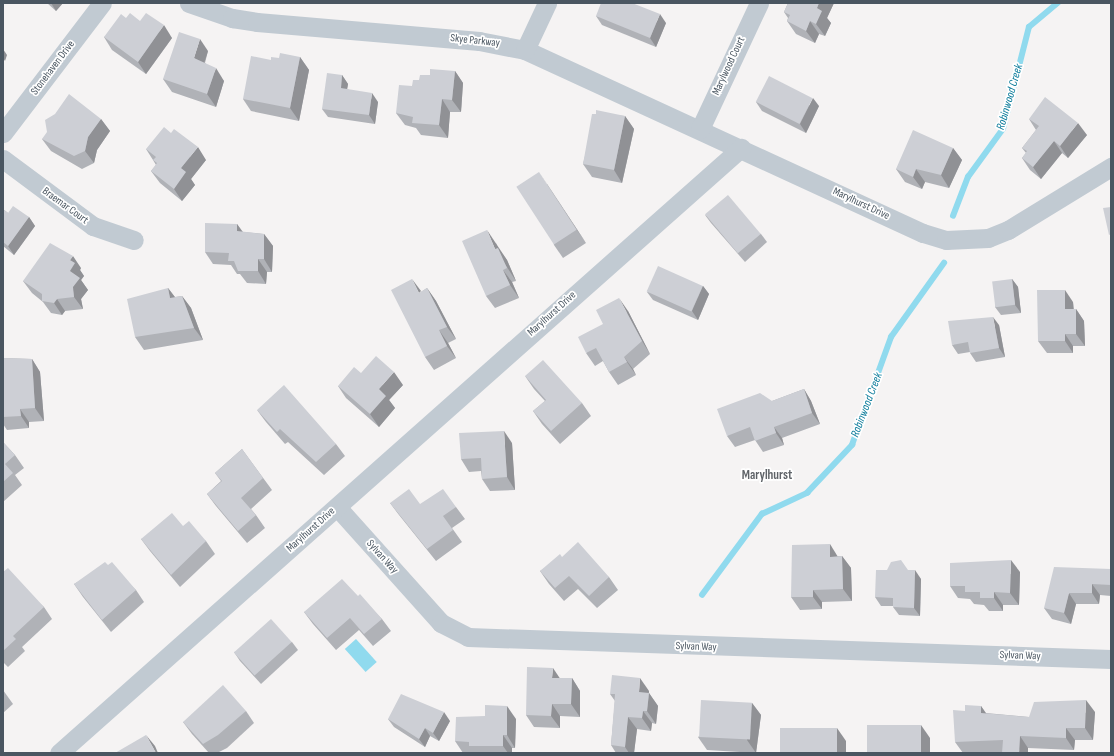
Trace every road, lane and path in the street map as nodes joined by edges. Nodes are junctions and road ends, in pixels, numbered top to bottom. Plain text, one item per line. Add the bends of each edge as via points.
1 (102, 3) edge
2 (189, 3) edge
3 (547, 3) edge
4 (759, 3) edge
5 (525, 50) junction
6 (700, 129) junction
7 (3, 133) edge
8 (742, 148) junction
9 (3, 159) edge
10 (1111, 167) edge
11 (134, 240) dead end
12 (337, 507) junction
13 (1111, 659) edge
14 (59, 753) edge

1 - 7 street, Stonehaven Drive
2 - 5 street, Skye Parkway via 232,18 257,22 479,41
3 - 5 street
4 - 6 street, Marylwood Court
5 - 6 street, Skye Parkway
6 - 8 street, Skye Parkway
8 - 10 street, Marylhurst Drive via 923,232 946,240 988,238 1008,230
8 - 12 street, Marylhurst Drive
9 - 11 street, Braemar Court via 93,226
12 - 13 street, Sylvan Way via 441,624 468,637
12 - 14 street, Marylhurst Drive

